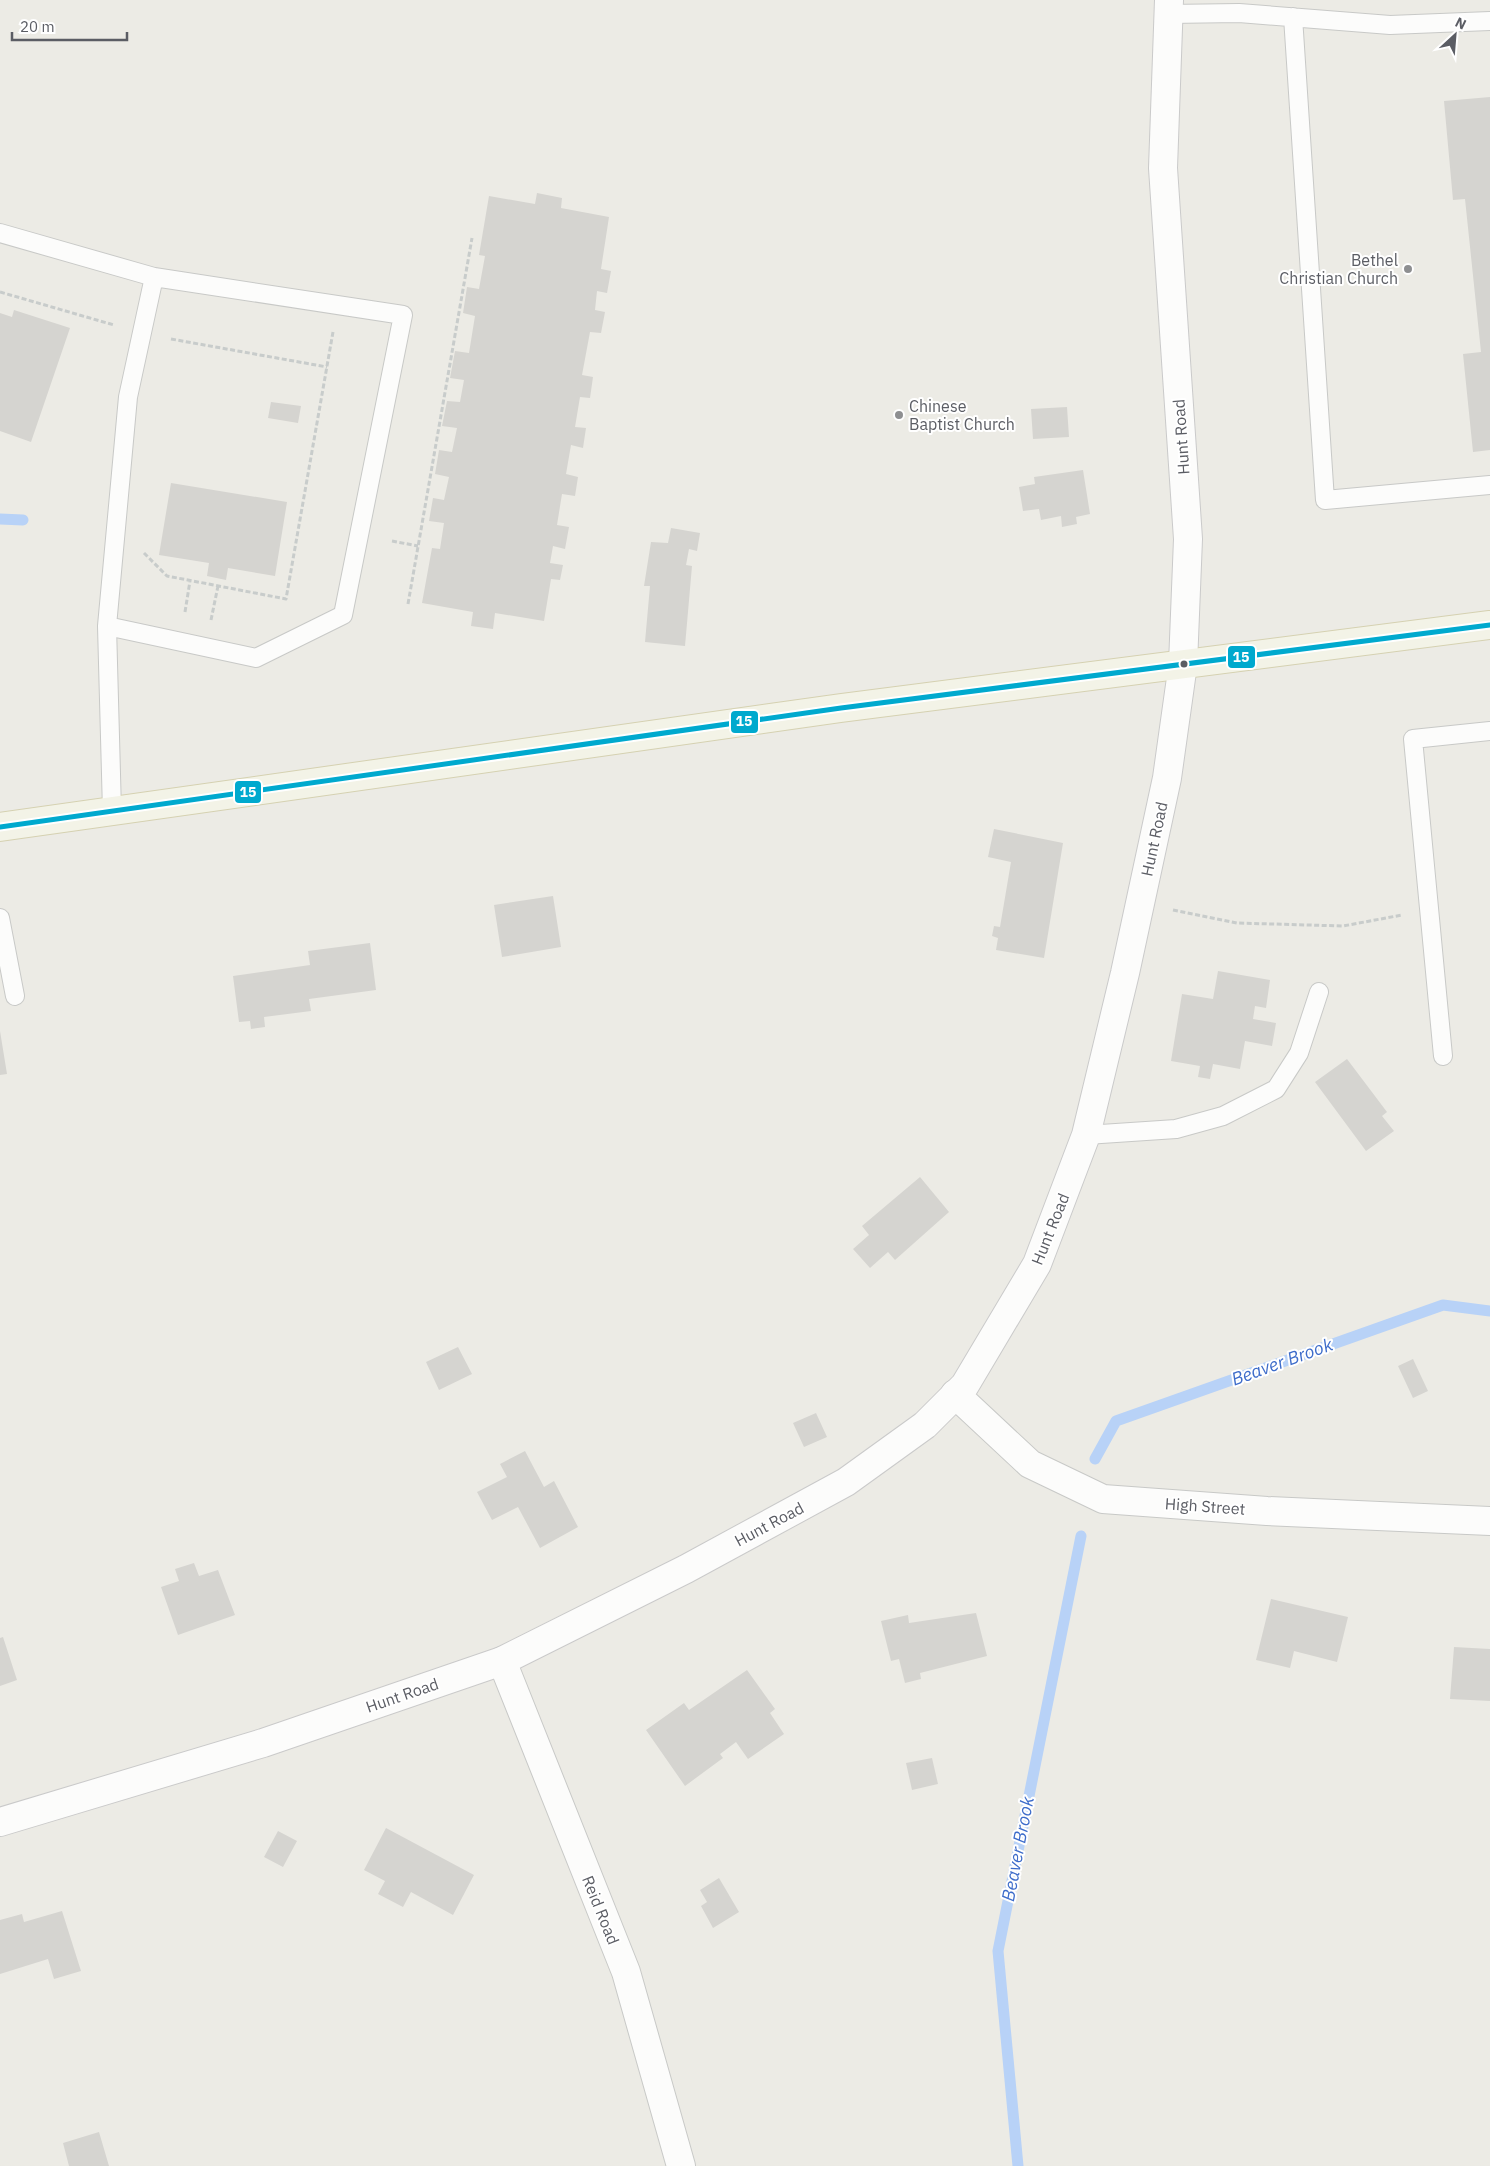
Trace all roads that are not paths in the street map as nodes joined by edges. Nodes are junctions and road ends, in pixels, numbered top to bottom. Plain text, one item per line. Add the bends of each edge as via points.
1 (1168, 7) edge
2 (1292, 17) junction
3 (1490, 21) edge
4 (0, 234) edge
5 (154, 277) junction
6 (1490, 485) edge
7 (1490, 625) edge
8 (107, 626) junction
9 (1183, 664) junction
10 (1490, 732) edge
11 (112, 811) junction
12 (0, 827) edge
13 (0, 918) edge
14 (1319, 992) dead end
15 (15, 996) dead end
16 (1443, 1056) dead end
17 (1086, 1135) junction
18 (955, 1394) junction
19 (1490, 1521) edge
20 (502, 1661) junction
21 (0, 1822) edge
22 (681, 2166) edge

1 - 2 lane
1 - 9 street, Hunt Road via 1163,168 1188,539
2 - 3 lane via 1390,25
2 - 6 lane via 1325,500
4 - 5 lane
5 - 8 lane via 128,397
5 - 8 lane via 403,314 343,614 256,658
7 - 9 main road
8 - 11 lane
9 - 11 main road via 841,708
9 - 17 street, Hunt Road via 1167,778
10 - 16 lane via 1413,739
11 - 12 main road
13 - 15 lane
14 - 17 lane via 1300,1052 1276,1089 1223,1116 1176,1130
17 - 18 street, Hunt Road via 1037,1264 965,1385
18 - 19 street, High Street via 1030,1464 1103,1499 1267,1511
18 - 20 street, Hunt Road via 925,1425 846,1482 686,1569
20 - 21 street, Hunt Road via 263,1744
20 - 22 street, Reid Road via 626,1972

